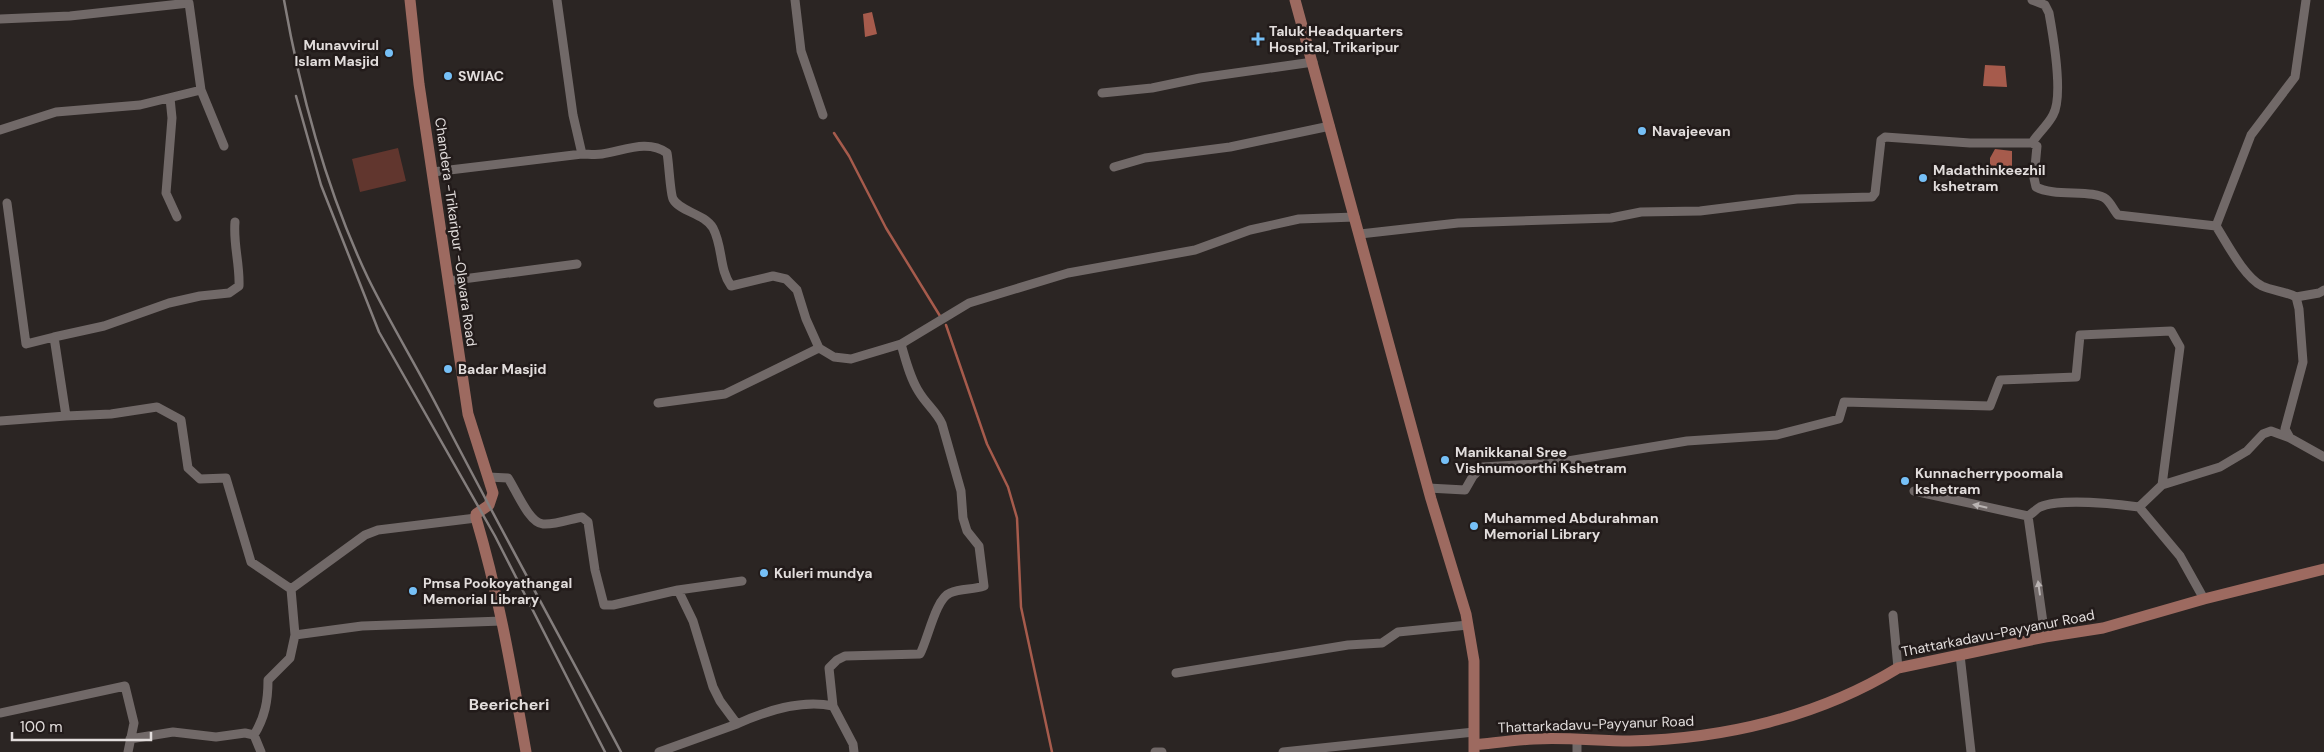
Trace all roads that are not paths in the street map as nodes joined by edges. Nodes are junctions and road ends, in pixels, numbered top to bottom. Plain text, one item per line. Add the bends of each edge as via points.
1 (410, 0) edge
2 (557, 0) edge
3 (795, 0) edge
4 (1295, 0) edge
5 (2032, 0) edge
6 (2306, 0) edge
7 (189, 2) edge
8 (0, 20) edge
9 (1313, 62) junction
10 (201, 90) junction
11 (1102, 93) dead end
12 (170, 98) junction
13 (824, 114) dead end
14 (1330, 126) junction
15 (0, 130) edge
16 (2032, 143) junction
17 (224, 146) dead end
18 (582, 154) junction
19 (1114, 167) dead end
20 (433, 172) junction
21 (7, 203) dead end
22 (177, 217) dead end
23 (1355, 217) junction
24 (235, 222) dead end
25 (2216, 226) junction
26 (1360, 234) junction
27 (577, 264) dead end
28 (448, 281) junction
29 (2324, 290) edge
30 (2296, 297) junction
31 (54, 337) junction
32 (901, 344) junction
33 (819, 348) junction
34 (658, 403) dead end
35 (66, 416) junction
36 (0, 421) edge
37 (2290, 438) junction
38 (2324, 457) edge
39 (488, 477) junction
40 (2162, 485) junction
41 (1428, 488) junction
42 (1914, 491) dead end
43 (2139, 507) junction
44 (2028, 516) junction
45 (476, 518) junction
46 (2324, 569) edge
47 (742, 581) dead end
48 (291, 589) junction
49 (678, 590) junction
50 (2204, 598) junction
51 (1893, 615) dead end
52 (502, 621) junction
53 (1468, 625) junction
54 (296, 635) junction
55 (2045, 636) junction
56 (1960, 655) junction
57 (1898, 668) junction
58 (1176, 673) dead end
59 (833, 706) junction
60 (0, 713) edge
61 (737, 724) junction
62 (1474, 732) junction
63 (254, 735) junction
64 (130, 739) junction
65 (1577, 740) junction
66 (1474, 749) edge
67 (128, 752) edge
68 (261, 752) edge
69 (526, 752) edge
70 (659, 752) edge
71 (854, 752) edge
72 (1155, 752) edge
73 (1162, 752) edge
74 (1283, 752) edge
75 (1577, 752) edge
76 (1970, 752) edge

1 - 20 main road, Chandera -Trikaripur -Olavara Road
2 - 18 street via 573,115
3 - 13 street via 801,51
4 - 9 main road
5 - 16 street via 2045,4 2049,13 2057,104 2053,115
6 - 25 street via 2294,77 2250,136
7 - 8 street via 70,16
7 - 10 street
9 - 11 street
9 - 14 main road
10 - 12 street
10 - 17 street
12 - 15 street via 118,107 56,112
12 - 22 street via 172,118 166,193
14 - 19 street via 1230,147 1146,158
14 - 23 main road
16 - 25 street via 2037,146 2036,187 2045,192 2106,199 2118,215
16 - 26 street via 1970,143 1885,137 1880,140 1874,193 1867,198 1797,199 1700,211 1641,212 1611,218 1458,223
18 - 20 street
18 - 33 street via 601,154 636,146 660,148 667,153 673,199 700,215 712,227 720,246 724,276 732,286 773,276 786,279 797,290
20 - 28 main road, Chandera -Trikaripur -Olavara Road
21 - 31 street via 26,344
23 - 26 main road
23 - 32 street via 1298,219 1250,230 1195,250 1068,273 969,303
24 - 31 street via 240,276 239,286 229,293 169,302 104,326
25 - 30 street via 2262,286
26 - 41 main road
27 - 28 street
28 - 39 main road, Chandera -Trikaripur -Olavara Road via 468,414
29 - 30 street
30 - 37 street via 2303,362 2286,429
31 - 35 street
32 - 33 street via 850,359 834,357
32 - 59 street via 918,390 942,424 962,491 963,518 980,546 984,586 947,594 940,601 920,654 845,656 837,660 828,668
33 - 34 street via 725,394
35 - 36 street
35 - 48 street via 156,407 181,420 188,468 200,479 226,478 251,562
37 - 38 street
37 - 40 street via 2271,432 2262,434 2247,451 2220,467
39 - 45 main road, Chandera -Trikaripur -Olavara Road via 492,499 489,506 476,514
39 - 49 street via 508,478 526,510 542,524 582,517 588,522 604,605 613,606
40 - 41 street via 2180,347 2171,331 2080,335 2076,377 2000,380 1990,406 1844,402 1839,419 1777,435 1687,441 1556,463 1482,467 1465,490
40 - 43 street
41 - 53 main road
44 -> 42 street
43 - 44 street via 2108,502 2065,504 2041,507
43 - 50 street via 2180,556
55 -> 44 street
45 - 48 street via 372,532
45 - 52 main road
46 - 50 main road, Thattarkadavu-Payyanur Road
47 - 49 street
48 - 54 street
49 - 61 street via 693,621 713,687
50 - 55 main road, Thattarkadavu-Payyanur Road via 2103,628
51 - 57 street
52 - 54 street via 362,626
52 - 69 main road
53 - 58 street via 1398,632 1382,643 1348,645
53 - 62 main road via 1474,661
54 - 63 street via 290,658 268,680 263,720
55 - 56 main road, Thattarkadavu-Payyanur Road
56 - 57 main road, Thattarkadavu-Payyanur Road
56 - 76 street
57 - 65 main road, Thattarkadavu-Payyanur Road via 1839,699 1742,730 1630,741
59 - 61 street via 783,708
59 - 71 street
60 - 64 street via 124,686 134,723
61 - 70 street
62 - 66 main road
62 - 74 street
63 - 64 street via 216,737 173,732
63 - 68 street
64 - 67 street
65 - 66 main road, Thattarkadavu-Payyanur Road via 1535,739
65 - 75 street
72 - 73 street

